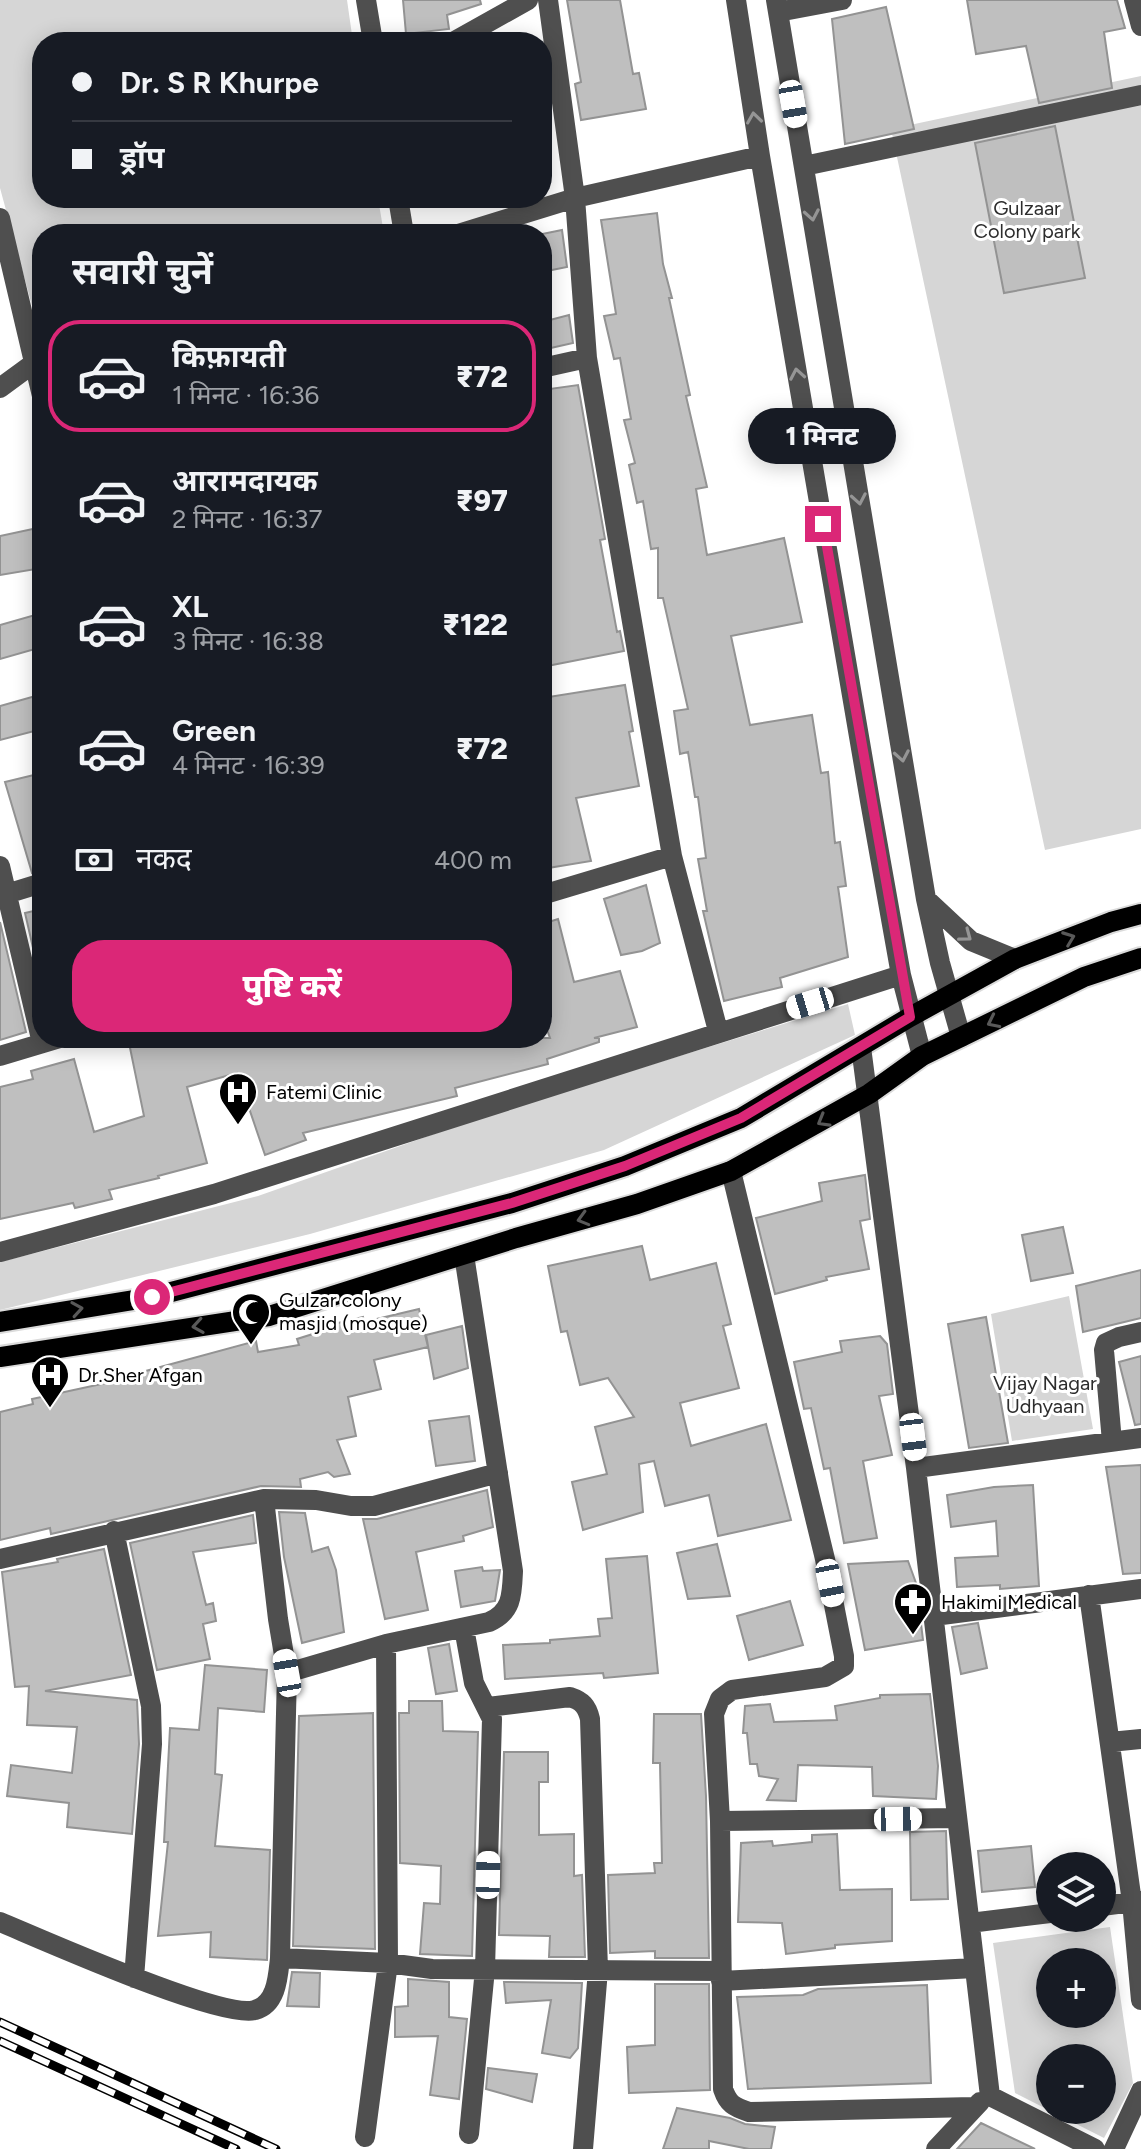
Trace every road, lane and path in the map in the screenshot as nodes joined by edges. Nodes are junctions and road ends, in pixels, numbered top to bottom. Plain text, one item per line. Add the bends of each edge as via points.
1 (366, 0) edge
2 (528, 0) edge
3 (548, 0) edge
4 (736, 0) edge
5 (842, 0) edge
6 (1134, 0) edge
7 (777, 6) edge
8 (1141, 26) edge
9 (371, 32) edge
10 (471, 32) edge
11 (1141, 95) edge
12 (760, 156) junction
13 (804, 166) junction
14 (575, 198) junction
15 (552, 205) edge
16 (542, 208) edge
17 (0, 218) edge
18 (490, 224) edge
19 (32, 325) edge
20 (587, 358) junction
21 (32, 364) edge
22 (552, 366) edge
23 (0, 388) edge
24 (672, 856) junction
25 (0, 866) edge
26 (32, 886) edge
27 (552, 892) edge
28 (3, 895) edge
29 (926, 899) junction
30 (1141, 914) edge
31 (1141, 958) edge
32 (1015, 959) junction
33 (901, 975) junction
34 (32, 983) edge
35 (949, 995) junction
36 (910, 1017) junction
37 (718, 1031) junction
38 (961, 1037) junction
39 (32, 1047) edge
40 (861, 1047) junction
41 (0, 1056) edge
42 (922, 1056) junction
43 (869, 1094) junction
44 (731, 1171) junction
45 (0, 1252) edge
46 (464, 1255) junction
47 (0, 1322) edge
48 (1141, 1332) edge
49 (0, 1357) edge
50 (1141, 1438) edge
51 (1112, 1442) junction
52 (916, 1468) junction
53 (498, 1473) junction
54 (264, 1499) junction
55 (114, 1531) junction
56 (0, 1559) edge
57 (1141, 1589) edge
58 (1089, 1595) junction
59 (934, 1616) junction
60 (464, 1628) junction
61 (386, 1644) junction
62 (287, 1673) junction
63 (488, 1707) junction
64 (1141, 1739) edge
65 (1110, 1742) junction
66 (957, 1818) junction
67 (720, 1821) junction
68 (1137, 1901) edge
69 (1116, 1904) edge
70 (1036, 1915) edge
71 (0, 1922) edge
72 (970, 1923) junction
73 (280, 1958) junction
74 (388, 1963) junction
75 (975, 1968) junction
76 (485, 1969) junction
77 (598, 1970) junction
78 (721, 1976) junction
79 (134, 1978) junction
80 (1141, 2000) edge
81 (1141, 2091) edge
82 (982, 2101) junction
83 (469, 2134) dead end
84 (365, 2137) dead end
85 (583, 2149) edge
86 (936, 2149) edge
87 (1095, 2149) edge
88 (1114, 2149) edge

1 - 9 street
2 - 10 street
3 - 14 street
12 -> 4 street
5 - 7 street
6 - 8 street
7 - 13 street
11 - 13 street
12 - 14 street
33 -> 12 street
13 -> 29 street
14 - 15 street
14 - 20 street
16 - 18 street
17 - 19 street
20 - 22 street
20 - 24 street
21 - 23 street
24 - 27 street
24 - 37 street
25 - 28 street
26 - 28 street
28 - 34 street
29 -> 32 street via 971,941
29 - 35 street
32 -> 30 main road
31 -> 38 main road via 1084,977
32 - 35 main road
33 - 36 street
33 - 37 street
35 - 36 main road
35 - 38 street
36 - 40 main road
36 - 42 street
37 - 45 street via 214,1194
38 - 42 main road
39 - 41 street
40 - 43 street
47 -> 40 main road via 152,1297 512,1203 625,1166 741,1118
42 - 43 main road
43 -> 44 main road
43 - 52 street
44 -> 46 main road
44 - 67 street via 825,1559 844,1666 825,1677 742,1687 720,1699 714,1714
46 -> 49 main road via 269,1316
46 - 53 street
48 - 51 street via 1106,1343 1104,1350
50 - 51 street
51 - 52 street
52 - 59 street
53 - 54 street via 374,1506
53 - 60 street via 513,1571 510,1606 500,1617
54 - 55 street
54 - 62 street
55 - 56 street
55 - 79 street via 151,1706
57 - 58 street
58 - 59 street
58 - 65 street
59 - 66 street
60 - 61 street
60 - 63 street via 474,1683
61 - 62 street
61 - 74 street
62 - 73 street
63 - 76 street via 492,1719
63 - 77 street via 570,1697 588,1709
64 - 65 street
65 - 68 street
66 - 67 street
66 - 72 street
67 - 78 street
68 - 69 street
68 - 80 street
70 - 72 street
71 - 79 street
72 - 75 street
73 - 74 street
73 - 79 street via 277,1987 257,2010 236,2011
74 - 76 street
74 - 84 street
75 - 78 street
75 - 82 street
76 - 77 street
76 - 83 street
77 - 78 street
77 - 85 street
78 - 82 street via 723,2089 736,2108 749,2112
81 - 88 street
82 - 86 street
82 - 87 street

